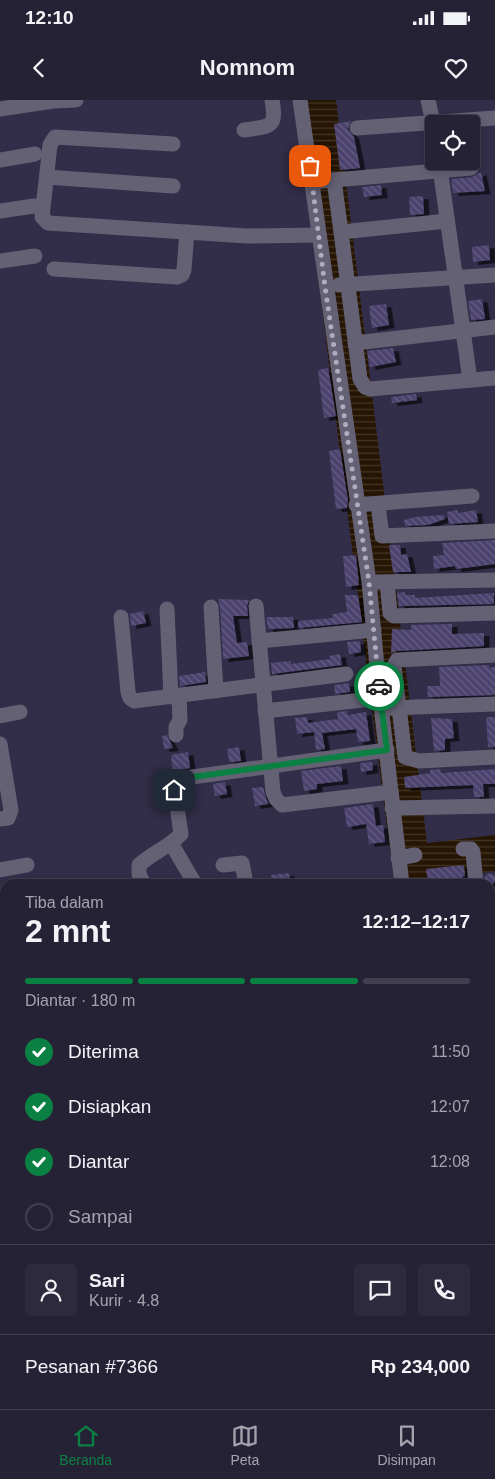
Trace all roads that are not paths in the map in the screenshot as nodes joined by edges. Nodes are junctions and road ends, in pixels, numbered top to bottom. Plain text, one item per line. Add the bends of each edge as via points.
1 (53, 100) edge
2 (76, 100) edge
3 (272, 100) edge
4 (300, 100) edge
5 (428, 100) edge
6 (0, 109) edge
7 (431, 115) edge
8 (495, 118) edge
9 (480, 119) edge
10 (425, 124) edge
11 (357, 128) dead end
12 (244, 130) dead end
13 (173, 144) dead end
14 (35, 154) dead end
15 (0, 160) edge
16 (425, 168) edge
17 (441, 170) edge
18 (46, 177) junction
19 (333, 181) junction
20 (314, 182) junction
21 (173, 186) dead end
22 (34, 206) dead end
23 (0, 211) edge
24 (447, 221) junction
25 (187, 232) junction
26 (341, 232) junction
27 (319, 235) junction
28 (35, 256) dead end
29 (0, 262) edge
30 (54, 268) dead end
31 (495, 275) edge
32 (455, 278) junction
33 (338, 285) junction
34 (495, 326) edge
35 (463, 331) junction
36 (355, 343) junction
37 (495, 378) edge
38 (470, 380) junction
39 (472, 496) dead end
40 (368, 504) junction
41 (495, 530) edge
42 (495, 580) edge
43 (378, 582) junction
44 (256, 606) dead end
45 (211, 607) dead end
46 (167, 609) dead end
47 (495, 613) edge
48 (121, 617) dead end
49 (374, 630) junction
50 (259, 641) junction
51 (495, 655) edge
52 (346, 674) dead end
53 (262, 685) junction
54 (216, 691) junction
55 (175, 696) junction
56 (495, 704) edge
57 (387, 706) junction
58 (265, 711) junction
59 (20, 712) dead end
60 (0, 716) edge
61 (176, 735) dead end
62 (0, 744) edge
63 (387, 750) junction
64 (495, 757) edge
65 (2, 766) edge
66 (272, 766) junction
67 (391, 792) junction
68 (495, 806) edge
69 (398, 809) junction
70 (0, 819) edge
71 (171, 843) junction
72 (470, 852) dead end
73 (223, 865) dead end
74 (27, 866) dead end
75 (0, 870) edge
76 (142, 879) edge
77 (192, 879) edge
78 (245, 879) edge
79 (403, 879) edge
80 (475, 879) edge

1 - 2 street
1 - 6 street
3 - 12 street via 273,123
4 - 20 street
5 - 7 street
8 - 9 street
10 - 11 street
13 - 18 street via 56,137 50,145
14 - 15 street
16 - 19 street
17 - 24 street
18 - 21 street
18 - 25 street via 42,217 48,223
19 - 20 street
19 - 26 street
20 - 27 street
22 - 23 street
24 - 26 street
24 - 32 street
25 - 27 street via 274,237
25 - 30 street via 184,270 177,277
26 - 33 street
27 - 33 street
28 - 29 street
31 - 32 street
32 - 33 street
32 - 35 street
33 - 36 street
33 - 40 street
34 - 35 street
35 - 36 street
35 - 38 street
36 - 38 street via 360,379 370,389
37 - 38 street
39 - 40 street
40 - 41 street via 382,536
40 - 43 street
42 - 43 street
43 - 47 street via 394,616
43 - 49 street
44 - 50 street
45 - 54 street
46 - 55 street
48 - 55 street via 130,698 134,701
49 - 50 street
49 - 57 street
50 - 53 street
51 - 57 street via 397,660
52 - 53 street
53 - 54 street
53 - 58 street
54 - 55 street
55 - 61 street via 180,720
56 - 57 street
57 - 58 street
57 - 63 street
57 - 64 street via 405,757 411,760
58 - 66 street
59 - 60 street
62 - 65 street
63 - 66 street
63 - 67 street
65 - 70 street via 11,810 8,818
66 - 67 street via 273,792 280,804
66 - 71 street via 178,779 174,786 182,834
67 - 69 street
68 - 69 street
69 - 79 street via 407,857
71 - 76 street via 139,865
71 - 77 street
72 - 80 street
73 - 78 street via 242,863
74 - 75 street

